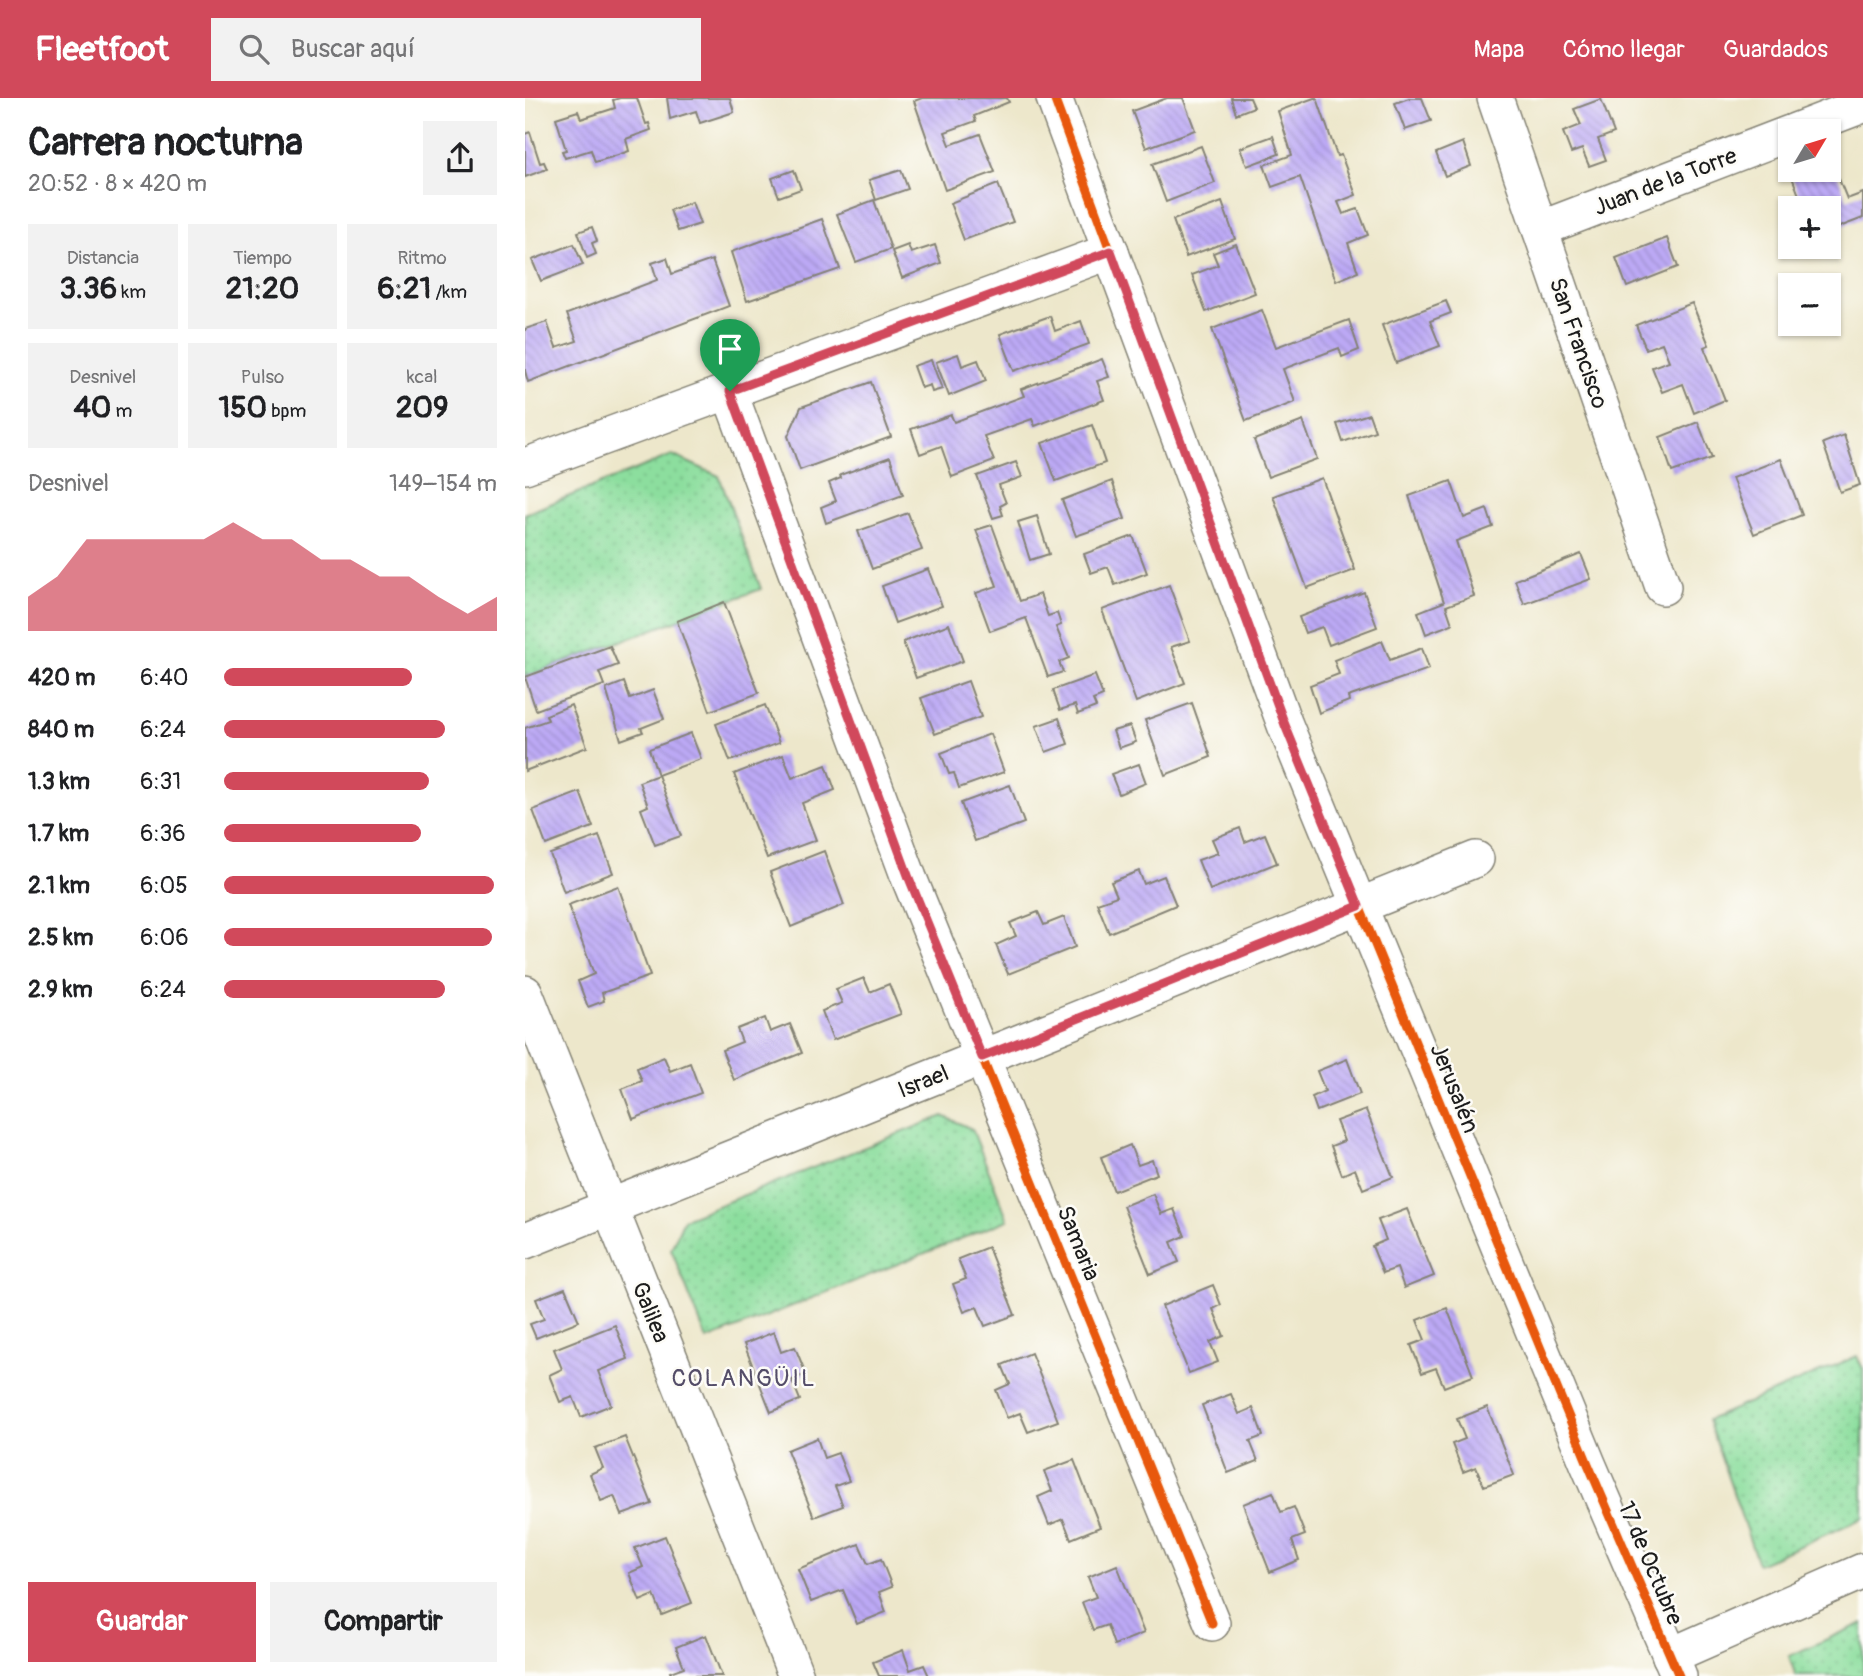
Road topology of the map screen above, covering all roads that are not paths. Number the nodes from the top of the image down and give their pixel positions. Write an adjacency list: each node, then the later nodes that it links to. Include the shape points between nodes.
1 (1054, 98): 7 (street, Jerusalén)
2 (1495, 98): 6 (street, San Francisco)
3 (1863, 105): 4 (street)
4 (1826, 119)
5 (1778, 138): 6 (street, Juan de la Torre)
6 (1540, 229): 10 (street, San Francisco)
7 (1111, 251): 8 (street); 12 (street, Jerusalén, via 1285,725)
8 (730, 391): 9 (street); 14 (street, Samaria, via 909,878)
9 (525, 467)
10 (1663, 587)
11 (1476, 859): 12 (street, Israel)
12 (1359, 906): 14 (street, Israel); 17 (street, Jerusalén)
13 (525, 993): 15 (street, Galilea)
14 (982, 1057): 15 (street, Israel); 19 (street, Samaria)
15 (610, 1207): 16 (street, Israel); 21 (street, Galilea)
16 (525, 1241)
17 (1588, 1464): 20 (street, 17 de Octubre)
18 (1863, 1571): 20 (street)
19 (1212, 1623)
20 (1674, 1666)
21 (796, 1676)

